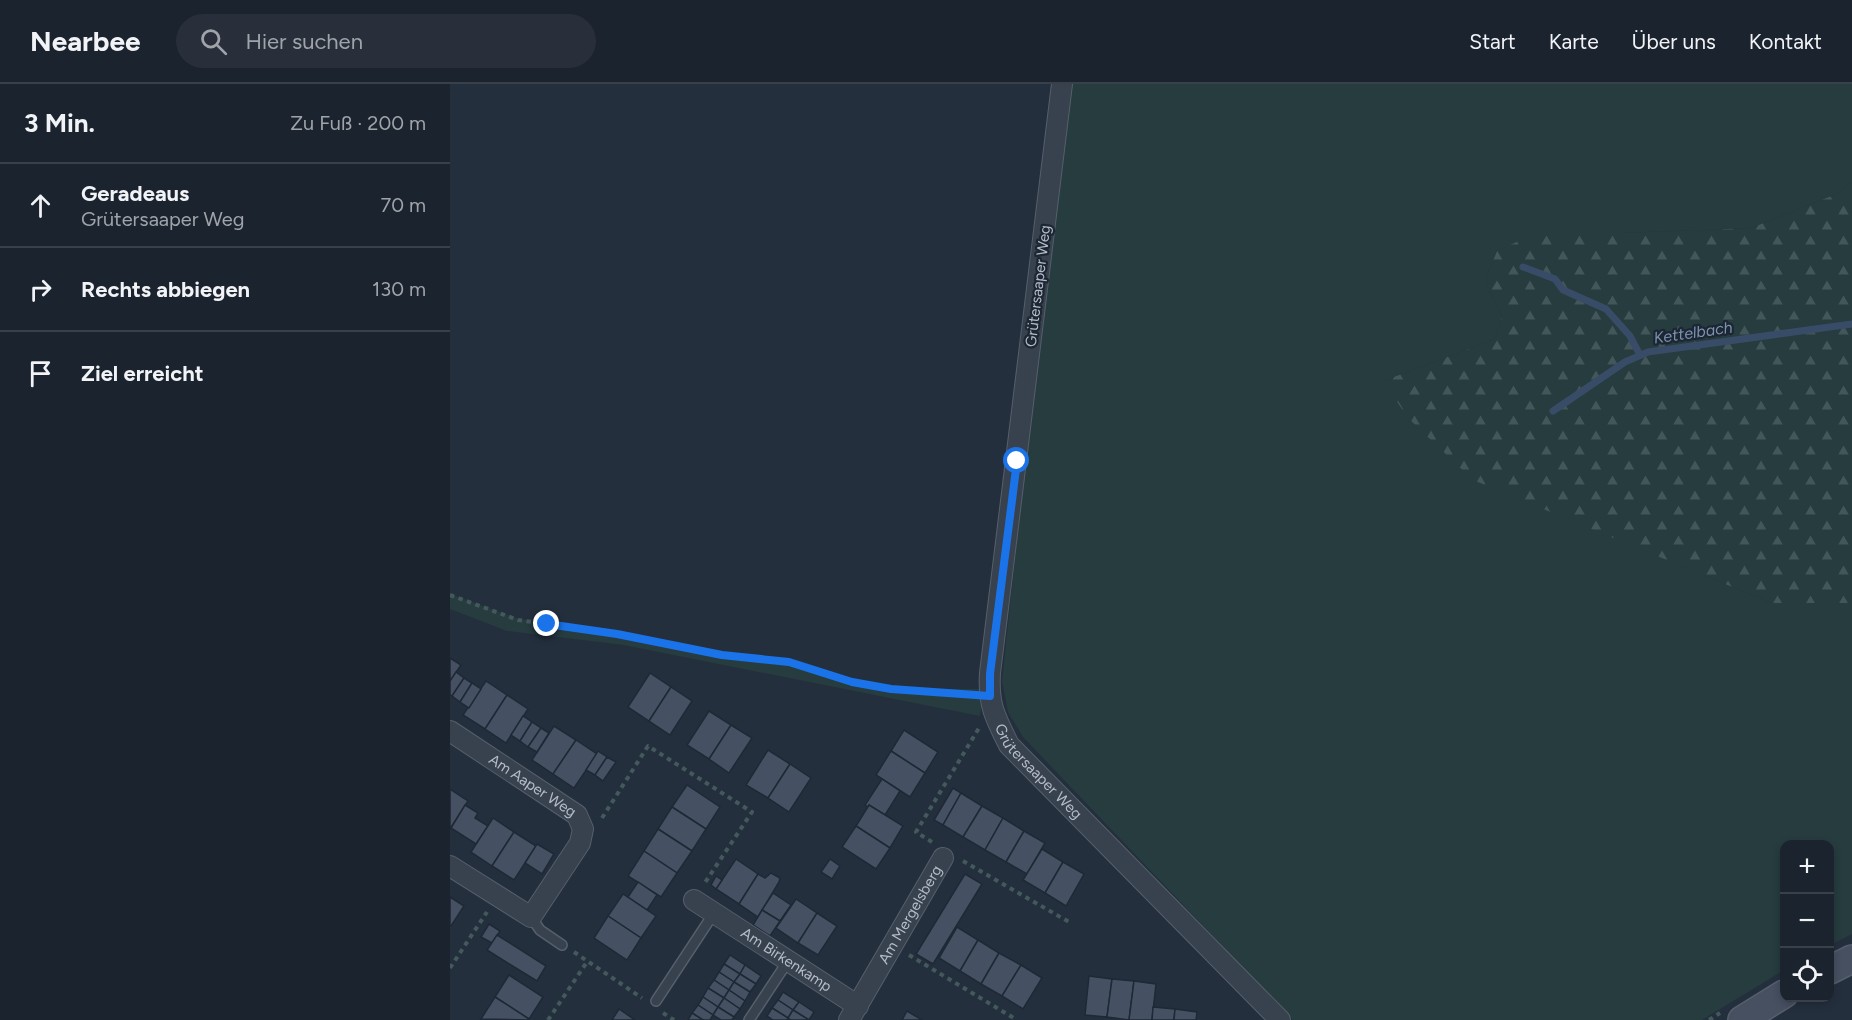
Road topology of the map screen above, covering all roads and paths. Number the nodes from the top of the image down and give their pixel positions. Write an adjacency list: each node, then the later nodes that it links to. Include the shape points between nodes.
1 (1062, 84): 3 (street, Grütersaaper Weg)
2 (450, 595): 3 (path, via 518,620 722,655 789,662 852,682 891,689)
3 (990, 696): 27 (street, Grütersaaper Weg, via 992,711 1009,745)
4 (979, 729): 7 (path, Am Mergelsberg, via 916,832)
5 (450, 732): 6 (street, Am Aaper Weg, via 577,815)
6 (583, 829): 10 (path, via 601,819 648,746 752,812); 12 (street, Am Aaper Weg, via 580,843)
7 (945, 855): 13 (path); 14 (street, Am Mergelsberg)
8 (450, 866): 9 (street)
9 (497, 896): 12 (street); 19 (path)
10 (694, 900): 11 (street, Am Birkenkamp)
11 (714, 913): 17 (street, Am Birkenkamp); 22 (lane)
12 (531, 917): 15 (lane, via 540,930)
13 (1069, 922)
14 (893, 946): 23 (street, Am Mergelsberg); 26 (path)
15 (566, 947): 18 (path)
16 (1852, 959): 20 (street)
17 (788, 961): 23 (street, Am Birkenkamp); 25 (lane)
18 (587, 962): 22 (path, via 653,1006); 24 (path)
19 (450, 968)
20 (1834, 968)
21 (1780, 997): 28 (street)
22 (656, 1001)
23 (853, 1013)
24 (548, 1020)
25 (749, 1020)
26 (1017, 1020)
27 (1280, 1020)
28 (1742, 1020)

